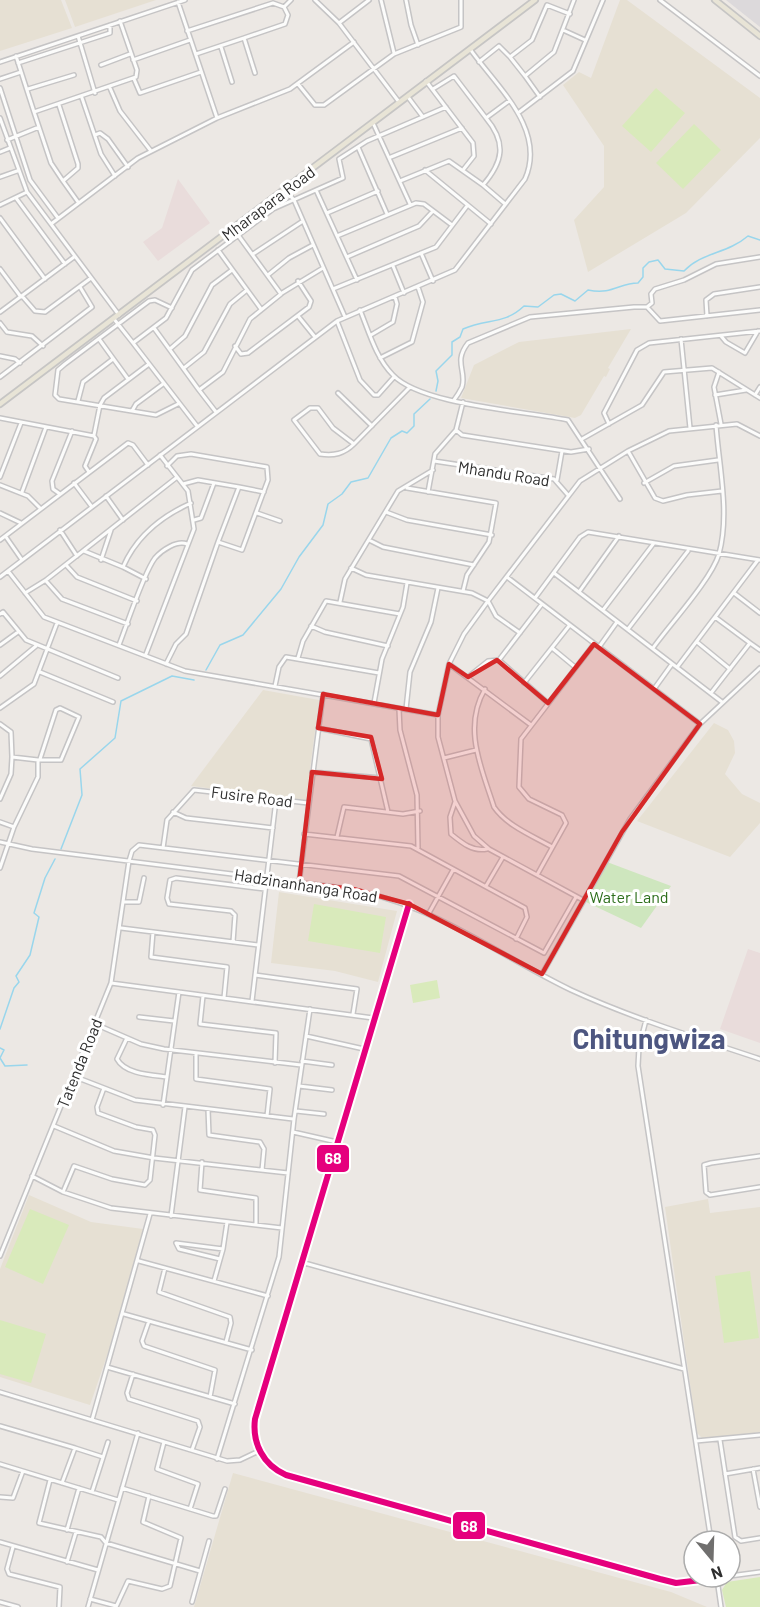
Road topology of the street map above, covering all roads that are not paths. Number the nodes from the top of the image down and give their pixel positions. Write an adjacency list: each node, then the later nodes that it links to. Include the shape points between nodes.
1 (185, 0): 14 (street)
2 (291, 0): 15 (street)
3 (369, 0): 18 (street)
4 (381, 0): 34 (street)
5 (406, 0): 29 (street)
6 (461, 0): 29 (street, via 461,27)
7 (535, 0): 31 (main road, Mharapara Road)
8 (574, 0): 16 (street)
9 (603, 0): 26 (street)
10 (660, 0): 48 (street)
11 (716, 0): 23 (main road)
12 (318, 1): 18 (street)
13 (170, 2): 14 (street); 17 (street)
14 (178, 2): 21 (street)
15 (284, 7): 21 (street, via 273,3); 24 (street, via 288,15 285,24)
16 (570, 14): 20 (street); 36 (street, via 548,5 532,40)
17 (120, 21): 19 (street); 32 (street)
18 (339, 23): 28 (street)
19 (110, 24): 22 (street); 27 (street, via 110,33)
20 (563, 30): 26 (street); 47 (street, via 551,55)
21 (187, 31): 25 (street)
22 (78, 36): 27 (street); 35 (street)
23 (760, 36)
24 (244, 38): 30 (street); 45 (street)
25 (190, 40): 33 (street); 37 (street)
26 (585, 40): 60 (street, via 573,71)
27 (80, 42): 40 (street); 58 (street)
28 (354, 42): 42 (street); 53 (street)
29 (418, 45): 34 (street)
30 (221, 46): 33 (street); 52 (street)
31 (470, 49): 39 (street); 51 (main road, Mharapara Road)
32 (131, 53): 37 (street); 41 (street)
33 (196, 54): 44 (street)
34 (394, 54): 42 (street)
35 (16, 56): 38 (street); 40 (street)
36 (510, 57): 39 (street, via 499,46); 47 (street)
37 (133, 60): 50 (street, via 137,70)
38 (0, 62)
39 (479, 62): 62 (street)
40 (18, 63): 43 (street)
41 (101, 65)
42 (373, 68): 53 (street, via 324,105 315,105); 63 (street)
43 (21, 72): 49 (street); 56 (street)
44 (201, 72): 50 (street, via 140,93); 70 (street)
45 (255, 72)
46 (74, 75): 56 (street)
47 (525, 76): 60 (street)
48 (760, 76)
49 (0, 79)
50 (134, 79): 55 (street)
51 (426, 81): 57 (street); 59 (main road, Mharapara Road)
52 (232, 82)
53 (298, 84): 70 (street)
54 (0, 88): 78 (street)
55 (110, 88): 58 (street); 82 (street, via 120,111)
56 (28, 89): 66 (street)
57 (433, 89): 65 (street); 71 (street, via 456,77)
58 (95, 93): 61 (street)
59 (407, 96): 63 (main road, Mharapara Road); 68 (street)
60 (540, 97): 67 (street)
61 (82, 98): 64 (street); 76 (street)
62 (509, 101): 67 (street); 71 (street)
63 (399, 102): 72 (main road, Mharapara Road)
64 (59, 105): 66 (street); 91 (street, via 78,164)
65 (446, 107): 68 (street); 75 (street)
66 (34, 112): 74 (street)
67 (518, 113): 101 (street, via 528,132 530,165 525,179)
68 (423, 117): 77 (street)
69 (0, 118): 73 (street)
70 (218, 118): 82 (street)
71 (486, 118): 93 (street, via 499,138 499,161)
72 (373, 123): 77 (street); 94 (main road, Mharapara Road)
73 (1, 125): 79 (street)
74 (39, 127): 78 (street); 91 (street, via 51,163)
75 (462, 128): 84 (street); 87 (street, via 475,149 473,159)
76 (95, 135): 85 (street, via 108,139); 89 (street, via 104,160)
77 (381, 135): 80 (street); 84 (street)
78 (16, 136): 79 (street); 109 (street, via 30,180)
79 (7, 140): 81 (street)
80 (358, 147): 95 (street, via 339,159 344,178); 96 (street)
81 (10, 148): 83 (street); 88 (street)
82 (151, 151): 85 (street)
83 (0, 152)
84 (391, 158): 92 (street)
85 (128, 167): 89 (street)
86 (425, 170): 87 (street, via 448,161); 92 (street); 104 (street)
87 (463, 170): 93 (street)
88 (18, 171): 90 (street); 97 (street)
89 (116, 176): 100 (street)
90 (0, 177)
91 (63, 181): 100 (street)
92 (400, 181): 102 (street)
93 (483, 185): 101 (street)
94 (285, 190): 99 (street); 152 (main road, Mharapara Road)
95 (316, 190): 99 (street); 106 (street)
96 (378, 191): 106 (street); 107 (street)
97 (27, 192): 98 (street); 111 (street)
98 (16, 198): 103 (street); 123 (street)
99 (294, 200): 110 (street); 114 (street, via 273,209)
100 (79, 202): 109 (street)
101 (505, 203): 112 (street)
102 (410, 204): 105 (street, via 424,204); 107 (street)
103 (0, 205)
104 (467, 206): 112 (street); 113 (street)
105 (433, 211): 113 (street); 121 (street, via 419,226)
106 (327, 213): 115 (street)
107 (387, 214): 115 (street)
108 (0, 218): 130 (street)
109 (58, 218): 111 (street)
110 (303, 221): 116 (street); 119 (street)
111 (51, 224): 120 (street)
112 (491, 224): 133 (street, via 463,262)
113 (452, 225): 118 (street, via 436,246)
114 (238, 235): 117 (street); 119 (street)
115 (337, 236): 121 (street)
116 (313, 244): 125 (street); 128 (street)
117 (218, 250): 126 (street); 144 (street, via 192,270)
118 (421, 253): 124 (street); 133 (street)
119 (253, 254): 128 (street)
120 (74, 257): 123 (street); 129 (street)
121 (347, 257): 131 (street)
122 (760, 257): 143 (street, via 716,264 655,289)
123 (65, 264): 130 (street)
124 (393, 266): 131 (street); 139 (street)
125 (323, 268): 132 (street); 137 (street)
126 (232, 270): 138 (street); 166 (street, via 212,285 185,336)
127 (1, 272): 141 (street)
128 (268, 275): 140 (street)
129 (91, 278): 134 (street); 152 (street)
130 (45, 279): 141 (street)
131 (357, 280): 137 (street)
132 (298, 281): 140 (street); 149 (street, via 310,301)
133 (433, 281): 135 (street)
134 (80, 287): 141 (street, via 45,312 35,311); 164 (street, via 92,307)
135 (418, 287): 139 (street); 168 (street, via 423,302 412,342)
136 (760, 288): 151 (street, via 714,294 706,300)
137 (333, 289): 150 (street)
138 (247, 290): 145 (street); 172 (street, via 230,304 204,352)
139 (404, 293): 142 (street)
140 (281, 294): 145 (street)
141 (22, 297): 148 (street)
142 (394, 297): 146 (street); 158 (street, via 397,304 393,322)
143 (647, 307): 151 (street, via 660,321); 187 (street, via 530,317 468,344 459,358 463,382)
144 (172, 308): 155 (street, via 152,300); 156 (street)
145 (262, 309): 165 (street, via 250,319)
146 (360, 310): 150 (street); 158 (street)
147 (760, 310): 151 (street)
148 (0, 312)
149 (298, 316): 160 (street); 165 (street, via 248,353 241,354)
150 (345, 316): 153 (street)
151 (707, 316)
152 (116, 317): 155 (street); 190 (main road, Mharapara Road)
153 (337, 321): 160 (street); 176 (street, via 366,387 378,395)
154 (0, 323): 164 (street, via 7,332 32,336)
155 (119, 324): 161 (street); 163 (street)
156 (154, 328): 163 (street); 166 (street)
157 (759, 331): 159 (street); 159 (street, via 745,353)
158 (371, 335): 168 (street)
159 (722, 336): 162 (street)
160 (315, 337): 194 (street)
161 (99, 339): 169 (street); 188 (street, via 58,370 57,398)
162 (681, 339): 173 (street); 197 (street, via 650,343 637,350 604,413)
163 (133, 343): 171 (street)
164 (43, 346): 170 (street)
165 (236, 346): 182 (street, via 223,372)
166 (170, 349): 172 (street)
167 (0, 356): 170 (street)
168 (380, 358): 176 (street)
169 (113, 359): 177 (street); 188 (street, via 83,382)
170 (20, 363): 175 (street)
171 (148, 364): 177 (street); 178 (street)
172 (184, 368): 182 (street)
173 (684, 370): 174 (street, via 707,367); 197 (street, via 661,374 642,405); 203 (street)
174 (719, 372): 181 (street); 184 (street)
175 (0, 377)
176 (394, 377): 180 (street)
177 (128, 379): 192 (street)
178 (163, 384): 191 (street); 193 (street)
179 (760, 387): 185 (street)
180 (409, 388): 187 (street); 201 (street)
181 (746, 389): 184 (street); 185 (street)
182 (200, 390): 194 (street)
183 (338, 393): 201 (street)
184 (715, 395): 198 (street)
185 (755, 395): 186 (street)
186 (760, 398)
187 (454, 400): 189 (street)
188 (78, 401): 192 (street)
189 (464, 402): 204 (street); 208 (street, via 568,420)
190 (0, 404)
191 (178, 404): 193 (street, via 160,415); 200 (street)
192 (100, 405): 193 (street); 206 (street)
193 (132, 411)
194 (216, 412): 200 (street)
195 (0, 418): 196 (street)
196 (21, 422): 202 (street); 221 (street)
197 (609, 424): 208 (street)
198 (721, 424): 199 (street); 207 (street, via 737,424)
199 (716, 425): 203 (street); 214 (street)
200 (197, 426): 213 (street)
201 (372, 426): 209 (street)
202 (46, 427): 205 (street); 232 (street)
203 (690, 428): 212 (street, via 662,433)
204 (456, 430): 211 (street, via 462,435); 215 (street, via 439,447)
205 (72, 431): 206 (street); 235 (street, via 52,482 53,489)
206 (94, 436): 220 (street, via 85,466)
207 (760, 436)
208 (582, 439): 210 (street)
209 (354, 444): 209 (street, via 338,455 320,454 294,420 313,406)
210 (589, 449): 211 (street); 218 (street)
211 (562, 451): 223 (street)
212 (628, 451): 218 (street); 226 (street)
213 (160, 455): 216 (street); 217 (street)
214 (718, 460): 226 (street, via 674,466); 231 (street)
215 (434, 461): 219 (street); 223 (street, Mhandu Road)
216 (148, 465): 220 (street, via 128,443); 237 (street)
217 (167, 466): 222 (street); 233 (street, via 177,456 191,454 261,464 269,472)
218 (601, 467): 236 (street); 238 (street)
219 (432, 470): 230 (street); 234 (street)
220 (89, 473): 224 (street)
221 (0, 477)
222 (176, 478): 227 (street); 245 (street)
223 (557, 480): 236 (street, Mhandu Road)
224 (74, 483): 235 (street); 240 (street)
225 (214, 483): 227 (street, via 193,479); 229 (street); 246 (street, via 201,518)
226 (644, 483): 231 (street, via 655,498 663,501)
227 (183, 484): 239 (street)
228 (0, 485): 232 (street)
229 (239, 487): 233 (street); 256 (street)
230 (407, 488): 234 (street); 242 (street, via 400,489)
231 (722, 491): 261 (street)
232 (22, 492): 241 (street)
233 (264, 492): 244 (street)
234 (428, 492): 251 (street, via 496,503)
235 (60, 494): 241 (street)
236 (568, 495): 273 (street)
237 (106, 496): 240 (street); 245 (street)
238 (620, 499)
239 (191, 503): 246 (street); 268 (street, via 159,522 136,542)
240 (92, 507): 250 (street)
241 (40, 508): 248 (street)
242 (386, 512): 251 (street, via 407,520); 255 (street)
243 (0, 513): 248 (street)
244 (257, 513): 247 (street); 256 (street, via 242,550)
245 (123, 520): 249 (street)
246 (193, 520): 258 (street, via 194,529)
247 (280, 521)
248 (21, 523): 252 (street)
249 (111, 528): 260 (street); 264 (street)
250 (60, 530): 262 (street); 263 (street)
251 (492, 535): 267 (street)
252 (5, 536): 254 (street); 263 (street)
253 (619, 536): 257 (street); 271 (street, via 585,533); 279 (street)
254 (0, 540)
255 (369, 540): 267 (street, via 383,547); 269 (street)
256 (218, 542): 316 (street, via 186,634)
257 (654, 542): 259 (street); 287 (street)
258 (187, 544): 274 (street, via 173,545 155,558); 312 (street)
259 (688, 550): 261 (street); 297 (street)
260 (84, 552): 262 (street); 264 (street)
261 (719, 554): 265 (street); 309 (street, via 711,571)
262 (77, 556): 266 (street)
263 (22, 560): 270 (street)
264 (101, 560): 268 (street)
265 (759, 560): 281 (street)
266 (66, 565): 275 (street); 284 (street, via 77,577)
267 (474, 565): 278 (street)
268 (123, 567): 274 (street)
269 (351, 567): 276 (street, via 366,575); 285 (street)
270 (8, 571): 272 (street); 280 (street)
271 (554, 573): 279 (street); 282 (street)
272 (0, 577)
273 (507, 577): 282 (street); 283 (street)
274 (146, 579): 284 (street)
275 (46, 580): 280 (street); 294 (street, via 62,599)
276 (407, 583): 277 (street); 290 (street)
277 (438, 588): 278 (street); 339 (street, via 431,622 410,672)
278 (463, 591): 283 (street)
279 (579, 592): 287 (street)
280 (24, 593): 293 (street, via 44,617)
281 (734, 593): 288 (street); 291 (street)
282 (535, 598): 286 (street)
283 (488, 601): 299 (street, via 496,616); 317 (street, via 464,634)
284 (136, 602): 294 (street)
285 (340, 602): 290 (street); 296 (street, via 324,602)
286 (542, 604): 295 (street); 299 (street)
287 (603, 610): 292 (street)
288 (760, 611)
289 (0, 614): 298 (street, via 3,612)
290 (400, 614): 306 (street)
291 (715, 617): 300 (street); 301 (street)
292 (618, 622): 297 (street); 307 (street)
293 (57, 623): 304 (street); 310 (street)
294 (128, 624): 304 (street)
295 (569, 625): 302 (street); 308 (street)
296 (312, 626): 306 (street); 313 (street)
297 (628, 629): 309 (street)
298 (18, 632): 303 (street); 305 (street)
299 (520, 633): 314 (street)
300 (697, 642): 318 (street); 321 (street)
301 (750, 642): 311 (street); 321 (street)
302 (594, 644): 307 (street); 319 (street)
303 (0, 645)
304 (119, 645): 312 (street)
305 (36, 646): 310 (street); 324 (street)
306 (387, 646): 323 (street)
307 (599, 647): 329 (street)
308 (552, 648): 319 (street); 327 (street)
309 (652, 648): 315 (street)
310 (47, 650): 322 (street); 326 (street)
311 (760, 650)
312 (146, 654): 316 (street)
313 (298, 658): 323 (street); 328 (street, via 283,659)
314 (499, 660): 325 (street, via 488,662); 327 (street)
315 (673, 663): 318 (street); 329 (street)
316 (166, 664): 328 (street, via 185,671)
317 (449, 664): 325 (street); 340 (street)
318 (678, 666): 331 (street)
319 (575, 667): 336 (street)
320 (760, 668): 334 (street)
321 (730, 669): 331 (street)
322 (40, 672): 333 (street); 337 (street, via 34,684)
323 (379, 673): 335 (street)
324 (0, 676)
325 (468, 677): 330 (street)
326 (118, 678)
327 (524, 683): 336 (street)
328 (275, 686): 332 (street)
329 (654, 689): 342 (street)
330 (485, 690): 343 (street); 345 (street, via 473,725)
331 (711, 693): 334 (street)
332 (323, 694): 335 (street); 344 (street)
333 (113, 702)
334 (722, 702): 342 (street)
335 (374, 703): 338 (street)
336 (548, 703): 343 (street)
337 (0, 708)
338 (399, 708): 339 (street); 357 (street, via 400,730)
339 (406, 709): 340 (street)
340 (438, 715): 347 (street, via 438,737)
341 (0, 724): 346 (street, via 11,732)
342 (700, 724): 383 (street, via 630,819)
343 (531, 725): 365 (street, via 521,739 519,787 529,798 565,819)
344 (318, 728): 349 (street); 350 (street, via 369,738)
345 (476, 750): 347 (street); 365 (street, via 499,815)
346 (12, 757): 348 (street); 351 (street, via 11,774)
347 (444, 758): 353 (street)
348 (39, 759): 348 (street, via 56,710 60,708 79,717 61,760); 359 (street, via 38,777)
349 (312, 772): 350 (street); 354 (street)
350 (381, 777): 356 (street)
351 (0, 800)
352 (276, 800): 354 (street, Fusire Road); 355 (street, Fusire Road, via 194,790); 360 (street)
353 (455, 801): 368 (street, via 474,836); 368 (street, via 450,817 451,834 479,851)
354 (308, 803): 361 (street)
355 (173, 812): 360 (street, via 186,818); 366 (street, Fusire Road, via 166,825)
356 (388, 812): 357 (street); 362 (street, via 344,807)
357 (420, 812): 367 (street)
358 (0, 822): 359 (street)
359 (14, 827): 364 (street)
360 (273, 828): 370 (street)
361 (304, 834): 362 (street); 372 (street)
362 (337, 837): 367 (street)
363 (0, 842): 364 (street, Hadzinanhanga Road)
364 (8, 846): 371 (street, Hadzinanhanga Road); 373 (street)
365 (552, 847): 375 (street)
366 (163, 848): 370 (street); 371 (street, via 140,845 132,851)
367 (418, 848): 374 (street)
368 (489, 849): 369 (street)
369 (503, 857): 375 (street); 379 (street)
370 (269, 860): 372 (street); 377 (street)
371 (129, 861): 377 (street, Hadzinanhanga Road); 384 (street, Tatenda Road)
372 (301, 864): 378 (street); 381 (street, via 399,876)
373 (0, 866)
374 (453, 870): 379 (street); 381 (street)
375 (537, 875): 382 (street)
376 (144, 878): 384 (street, via 140,902)
377 (266, 878): 378 (street, Hadzinanhanga Road); 380 (street)
378 (299, 882): 385 (street, Hadzinanhanga Road, via 353,889)
379 (486, 886): 389 (street, via 528,912)
380 (265, 889): 390 (street, via 170,880 169,904 235,915); 391 (street)
381 (438, 896): 386 (street); 389 (street)
382 (576, 897): 383 (street); 389 (street, via 544,953)
383 (583, 900): 392 (street)
384 (123, 902): 387 (street, Tatenda Road)
385 (409, 904): 386 (street, Hadzinanhanga Road); 402 (street)
386 (429, 912): 392 (street, Hadzinanhanga Road)
387 (120, 928): 388 (street); 394 (street, Tatenda Road)
388 (153, 932): 390 (street); 397 (street, via 151,957 227,967)
389 (516, 939)
390 (233, 942): 391 (street)
391 (258, 945): 393 (street)
392 (542, 974): 403 (street, Hadzinanhanga Road)
393 (255, 975): 398 (street); 400 (street, via 357,988)
394 (111, 983): 395 (street); 405 (street, Tatenda Road)
395 (179, 992): 396 (street); 404 (street)
396 (203, 996): 397 (street); 412 (street, via 200,1024 276,1033)
397 (224, 998): 398 (street)
398 (252, 1001): 399 (street)
399 (310, 1009): 400 (street); 406 (street)
400 (353, 1014): 402 (street)
401 (139, 1017): 404 (street)
402 (373, 1018): 409 (street)
403 (646, 1020): 411 (street, Hadzinanhanga Road); 457 (street, via 638,1066)
404 (174, 1021): 408 (street)
405 (95, 1024): 407 (street); 415 (street, Tatenda Road)
406 (306, 1036): 409 (street); 413 (street)
407 (127, 1038): 408 (street); 416 (street, via 117,1059 119,1064 143,1074)
408 (171, 1049): 410 (street); 416 (street)
409 (364, 1049): 429 (street)
410 (196, 1053): 412 (street); 425 (street, via 196,1079 270,1089)
411 (760, 1059)
412 (275, 1063): 413 (street)
413 (301, 1063): 414 (street); 417 (street)
414 (332, 1065)
415 (73, 1076): 418 (street); 427 (street, Tatenda Road)
416 (167, 1077): 420 (street)
417 (299, 1086): 419 (street); 423 (street)
418 (104, 1088): 420 (street); 431 (street, via 99,1113 153,1130)
419 (332, 1090)
420 (163, 1105): 421 (street)
421 (185, 1107): 422 (street); 432 (street)
422 (208, 1109): 425 (street); 434 (street, via 208,1135 260,1142 264,1149)
423 (296, 1111): 424 (street); 426 (street)
424 (324, 1114)
425 (267, 1116): 426 (street)
426 (294, 1119): 428 (street)
427 (54, 1126): 431 (street, via 114,1151); 436 (street, Tatenda Road)
428 (293, 1132): 429 (street); 435 (street)
429 (337, 1142): 448 (street)
430 (760, 1156): 437 (street, via 711,1163 704,1165 703,1171 710,1195)
431 (154, 1158): 432 (street); 438 (street, via 150,1180 145,1185 74,1166)
432 (177, 1160): 433 (street); 440 (street)
433 (202, 1162): 434 (street); 442 (street, via 200,1190 256,1198)
434 (262, 1170): 435 (street)
435 (288, 1173): 443 (street)
436 (32, 1176): 438 (street); 445 (street, Tatenda Road)
437 (760, 1187)
438 (63, 1192): 439 (street, via 111,1208)
439 (150, 1214): 440 (street); 447 (street)
440 (171, 1216): 441 (street)
441 (227, 1222): 442 (street); 444 (street)
442 (256, 1225): 443 (street)
443 (282, 1228): 451 (street)
444 (223, 1249): 446 (street); 446 (street, via 176,1243 179,1249)
445 (0, 1256)
446 (220, 1259): 450 (street)
447 (139, 1260): 449 (street); 452 (street)
448 (301, 1262): 457 (street); 472 (street, via 255,1419)
449 (165, 1268): 450 (street); 454 (street, via 159,1292 230,1317)
450 (214, 1281): 451 (street)
451 (268, 1296): 455 (street)
452 (123, 1314): 453 (street); 456 (street)
453 (149, 1321): 454 (street); 460 (street, via 144,1346 214,1370)
454 (226, 1342): 455 (street)
455 (252, 1350): 461 (street)
456 (107, 1366): 458 (street); 462 (street)
457 (684, 1369): 467 (street)
458 (133, 1374): 460 (street); 471 (street, via 129,1399 198,1421 200,1427)
459 (0, 1392): 462 (street)
460 (210, 1396): 461 (street)
461 (235, 1404): 474 (street)
462 (92, 1420): 464 (street)
463 (0, 1426): 470 (street)
464 (138, 1433): 469 (street); 483 (street)
465 (760, 1435): 466 (street)
466 (720, 1440): 467 (street); 479 (street)
467 (696, 1441): 491 (street)
468 (108, 1442): 473 (street)
469 (164, 1442): 471 (street); 490 (street, via 157,1469 198,1484)
470 (75, 1448): 473 (street); 481 (street)
471 (192, 1450): 474 (street)
472 (259, 1451): 474 (street, via 240,1460); 505 (street, via 272,1468 286,1475 625,1570)
473 (103, 1457): 485 (street)
474 (217, 1459)
475 (0, 1464): 478 (street)
476 (760, 1468): 477 (street)
477 (753, 1469): 479 (street); 489 (street)
478 (23, 1471): 480 (street); 487 (street, via 13,1498)
479 (725, 1474): 494 (street, via 735,1537 741,1541)
480 (50, 1480): 481 (street); 492 (street, via 39,1523)
481 (62, 1483): 482 (street)
482 (79, 1488): 485 (street); 492 (street)
483 (122, 1488): 486 (street); 488 (street)
484 (225, 1489): 490 (street, via 216,1516)
485 (92, 1492): 488 (street)
486 (148, 1497): 490 (street); 500 (street, via 143,1522 182,1538)
487 (0, 1498)
488 (118, 1500): 497 (street)
489 (760, 1507)
490 (190, 1509)
491 (709, 1529)
492 (67, 1530): 493 (street)
493 (76, 1532): 497 (street); 499 (street)
494 (760, 1538)
495 (208, 1541): 502 (street)
496 (0, 1542): 498 (street)
497 (106, 1543): 500 (street); 501 (street)
498 (13, 1546): 499 (street); 512 (street, via 9,1574 60,1587)
499 (67, 1562): 501 (street)
500 (175, 1563): 502 (street); 514 (street, via 170,1586 166,1589 128,1581)
501 (98, 1570): 507 (street)
502 (200, 1571): 509 (street)
503 (760, 1572): 504 (street)
504 (742, 1575)
505 (682, 1582)
506 (718, 1589): 515 (street)
507 (90, 1599): 513 (street); 514 (street)
508 (0, 1602): 510 (street)
509 (192, 1602)
510 (12, 1606): 511 (street)
511 (18, 1607)
512 (58, 1607)
513 (88, 1607)
514 (117, 1607)
515 (721, 1607)

